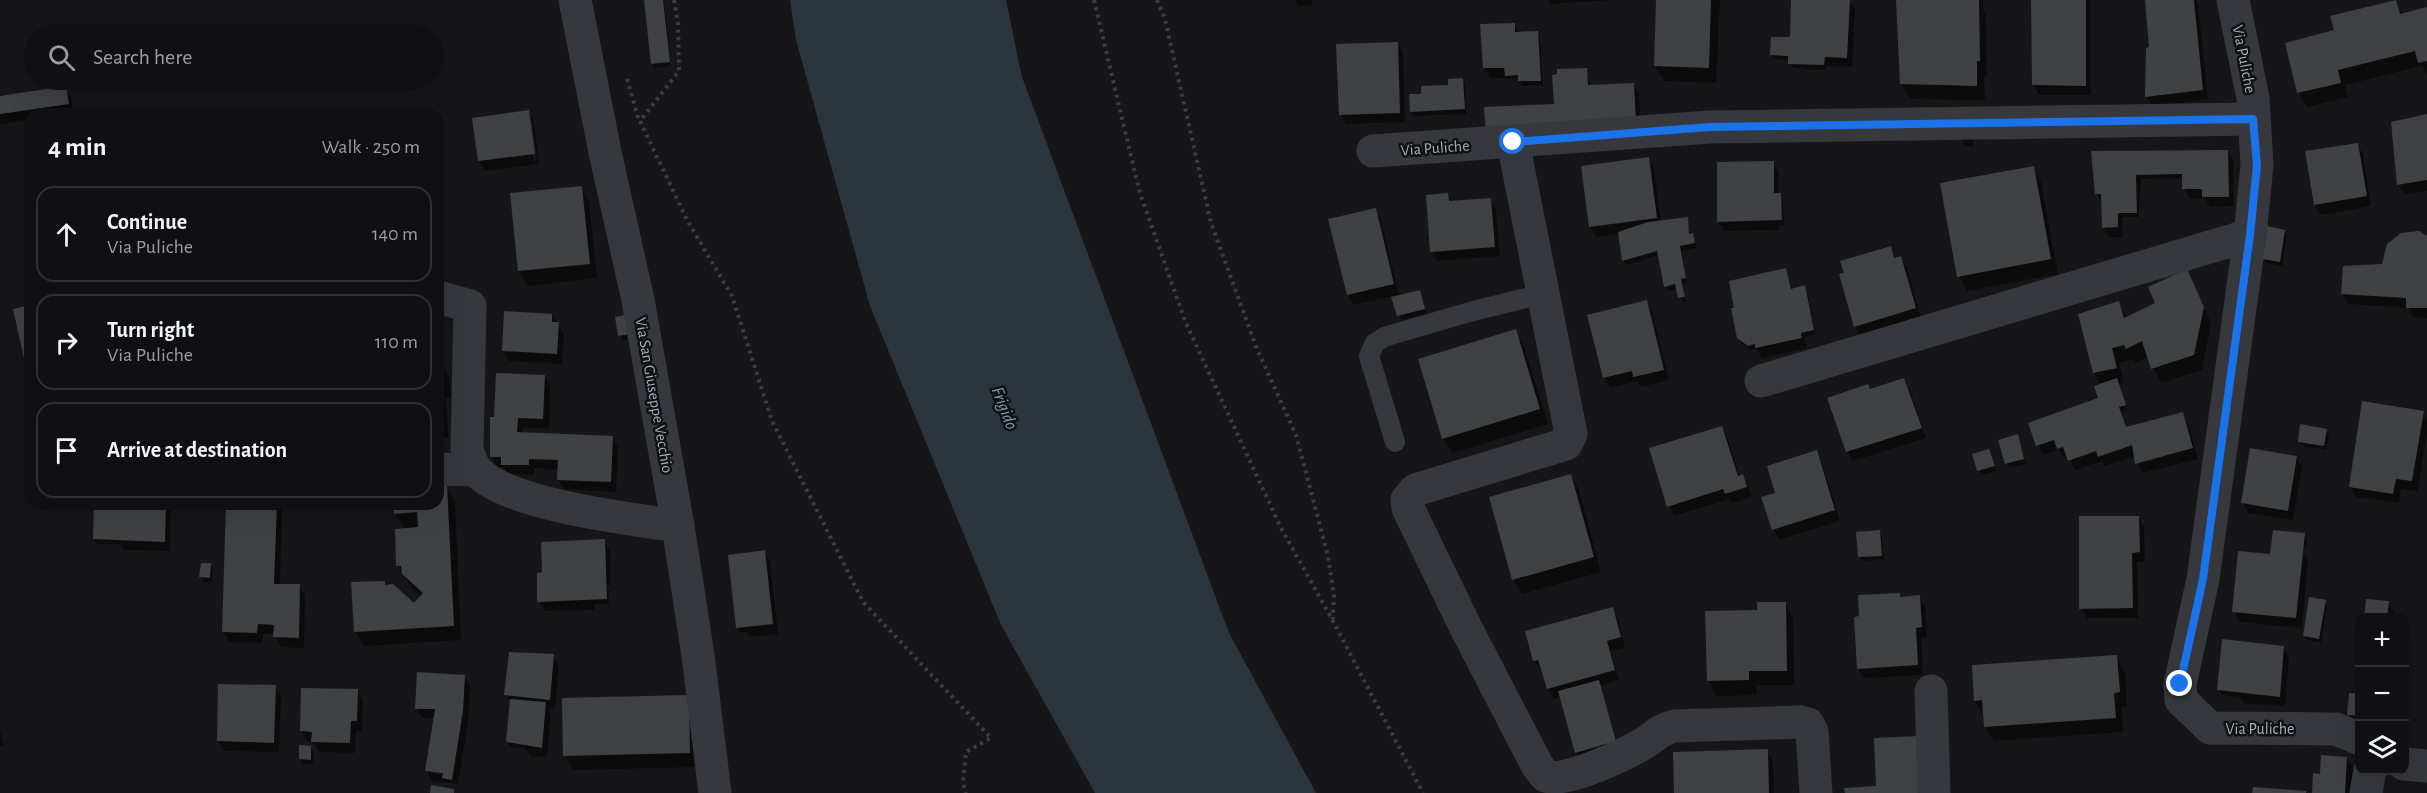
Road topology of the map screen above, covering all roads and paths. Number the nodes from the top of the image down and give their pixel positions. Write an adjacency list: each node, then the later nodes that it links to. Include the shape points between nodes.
1 (575, 0): 16 (street, Via San Giuseppe Vecchio, via 638,300)
2 (674, 0): 24 (path, via 679,71 640,122 687,220 732,296 772,421 863,602 991,738 966,752)
3 (1094, 0): 17 (path, via 1139,190 1185,321 1281,528)
4 (1156, 0): 17 (path, via 1165,19 1211,223 1257,349 1299,444 1328,556)
5 (2233, 0): 6 (street, Via Puliche, via 2253,98)
6 (2253, 119): 7 (street, Via Puliche, via 1710,127); 9 (street, Via Puliche, via 2257,165)
7 (1513, 142): 8 (street, Via Puliche); 10 (street)
8 (1373, 151)
9 (2250, 235): 12 (street); 19 (street, Via Puliche, via 2203,579 2180,684 2181,700 2210,728 2336,729)
10 (1542, 294): 13 (lane, via 1418,327 1375,343 1369,356); 26 (street, via 1570,427 1566,444 1415,490 1407,500 1465,626 1537,765 1546,776 1558,778 1604,764 1648,741 1658,730 1674,726 1801,722 1808,724 1812,732)
11 (444, 299): 15 (street, via 470,306 467,450)
12 (1761, 381)
13 (1395, 442)
14 (444, 469): 15 (street)
15 (476, 470): 16 (street, via 500,489 596,514)
16 (678, 526): 23 (street, Via San Giuseppe Vecchio)
17 (1333, 621): 25 (path)
18 (1931, 691): 27 (street)
19 (2355, 737)
20 (2409, 764): 21 (street)
21 (2427, 766)
22 (2369, 775): 28 (street)
23 (716, 793)
24 (966, 793)
25 (1423, 793)
26 (1816, 793)
27 (1934, 793)
28 (2366, 793)

